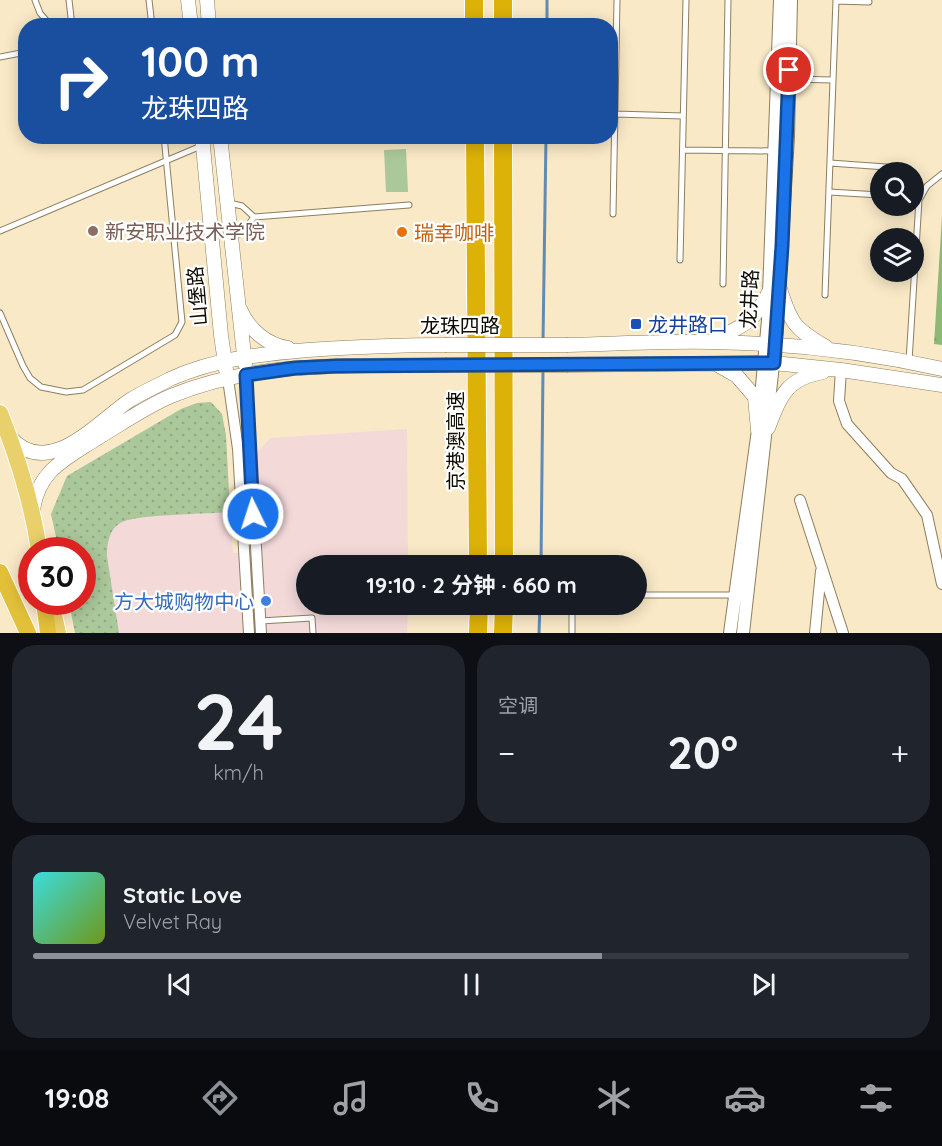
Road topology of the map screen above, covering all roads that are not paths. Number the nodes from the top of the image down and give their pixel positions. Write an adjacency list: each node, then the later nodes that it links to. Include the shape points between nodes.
1 (35, 0): 15 (lane)
2 (69, 0): 16 (lane)
3 (149, 0): 17 (lane)
4 (188, 0): 18 (main road)
5 (207, 0): 19 (main road)
6 (474, 0): 20 (highway)
7 (503, 0): 21 (highway)
8 (617, 0): 22 (lane)
9 (686, 0): 28 (lane)
10 (728, 0): 37 (lane)
11 (780, 0): 38 (street, 龙井路)
12 (791, 0): 25 (street, 龙井路)
13 (836, 0): 14 (lane); 26 (lane)
14 (869, 2)
15 (44, 18)
16 (71, 18)
17 (151, 18)
18 (190, 18)
19 (208, 18)
20 (474, 18)
21 (503, 18)
22 (617, 18)
23 (18, 54): 24 (lane)
24 (0, 57)
25 (789, 79): 26 (lane); 55 (street, 龙井路)
26 (833, 80): 40 (lane)
27 (618, 114): 28 (lane)
28 (683, 116): 36 (lane)
29 (165, 144): 39 (lane)
30 (196, 144): 39 (lane)
31 (202, 144): 64 (main road, 山堡路)
32 (221, 144): 46 (main road, 山堡路)
33 (475, 144): 79 (highway, 京港澳高速)
34 (504, 144): 80 (highway)
35 (614, 144): 48 (lane)
36 (683, 150): 37 (lane); 53 (lane)
37 (725, 151): 38 (lane); 54 (lane)
38 (774, 152): 55 (street, 龙井路)
39 (166, 160): 51 (lane); 58 (lane, via 182,322 175,335 83,390 66,392 41,387 30,378)
40 (830, 163): 41 (lane); 44 (lane)
41 (870, 166)
42 (942, 174): 43 (lane)
43 (924, 190)
44 (829, 192): 45 (lane); 56 (lane)
45 (870, 194)
46 (227, 202): 50 (lane, via 242,206); 52 (main road, 山堡路)
47 (409, 205): 50 (lane)
48 (613, 214)
49 (917, 216): 65 (lane)
50 (254, 217): 52 (lane, via 242,233)
51 (0, 231)
52 (231, 237): 57 (main road, 山堡路)
53 (681, 260)
54 (723, 284)
55 (775, 290): 59 (main road, via 742,327); 60 (street, 龙井路); 62 (main road, via 796,326)
56 (825, 295)
57 (237, 301): 61 (main road, via 260,336 283,347); 63 (main road, 山堡路)
58 (0, 313)
59 (710, 342): 60 (main road, 龙珠四路); 61 (main road, 龙珠四路, bridge, via 364,346)
60 (771, 345): 62 (main road, 龙珠四路); 67 (street, 龙井路)
61 (305, 351): 63 (main road, 龙珠四路)
62 (833, 351): 65 (main road, 龙珠四路)
63 (244, 357): 64 (main road, 龙珠四路); 70 (main road, 山堡路)
64 (225, 361): 71 (main road, 山堡路); 75 (main road, 龙珠四路, via 147,390 84,435 52,452 25,450)
65 (909, 362): 68 (main road, 龙珠四路)
66 (705, 363): 67 (main road, 龙珠四路); 70 (main road, 龙珠四路, bridge, via 336,366); 74 (main road, via 726,369 746,384 755,397)
67 (770, 363): 69 (main road, 龙珠四路); 74 (street, 龙井路)
68 (941, 368)
69 (842, 370): 72 (main road, 龙珠四路); 74 (main road, via 815,373 792,383); 83 (street, via 838,401 847,424 891,473 902,479 927,515)
70 (246, 375): 71 (main road, 龙珠四路); 91 (street)
71 (228, 379): 77 (main road, 龙珠四路, via 159,402 63,460 40,484); 91 (street)
72 (942, 385)
73 (0, 413): 75 (main road)
74 (763, 429): 85 (street, 龙井路); 101 (street, 龙井路)
75 (9, 436): 77 (main road)
76 (800, 500): 81 (street)
77 (33, 510): 78 (main road)
78 (37, 537)
79 (478, 555)
80 (504, 555)
81 (822, 566): 102 (street); 103 (street)
82 (0, 572): 92 (highway)
83 (942, 584)
84 (647, 595): 85 (lane)
85 (736, 595): 100 (street, 龙井路)
86 (46, 615): 93 (highway)
87 (54, 615): 94 (main road)
88 (478, 615): 97 (highway)
89 (503, 615): 98 (highway)
90 (572, 615): 99 (lane)
91 (253, 625): 95 (street); 96 (lane, via 312,618)
92 (28, 633)
93 (48, 633)
94 (58, 633)
95 (261, 633)
96 (313, 633)
97 (478, 633)
98 (502, 633)
99 (572, 633)
100 (730, 633)
101 (743, 633)
102 (814, 633)
103 (843, 633)

